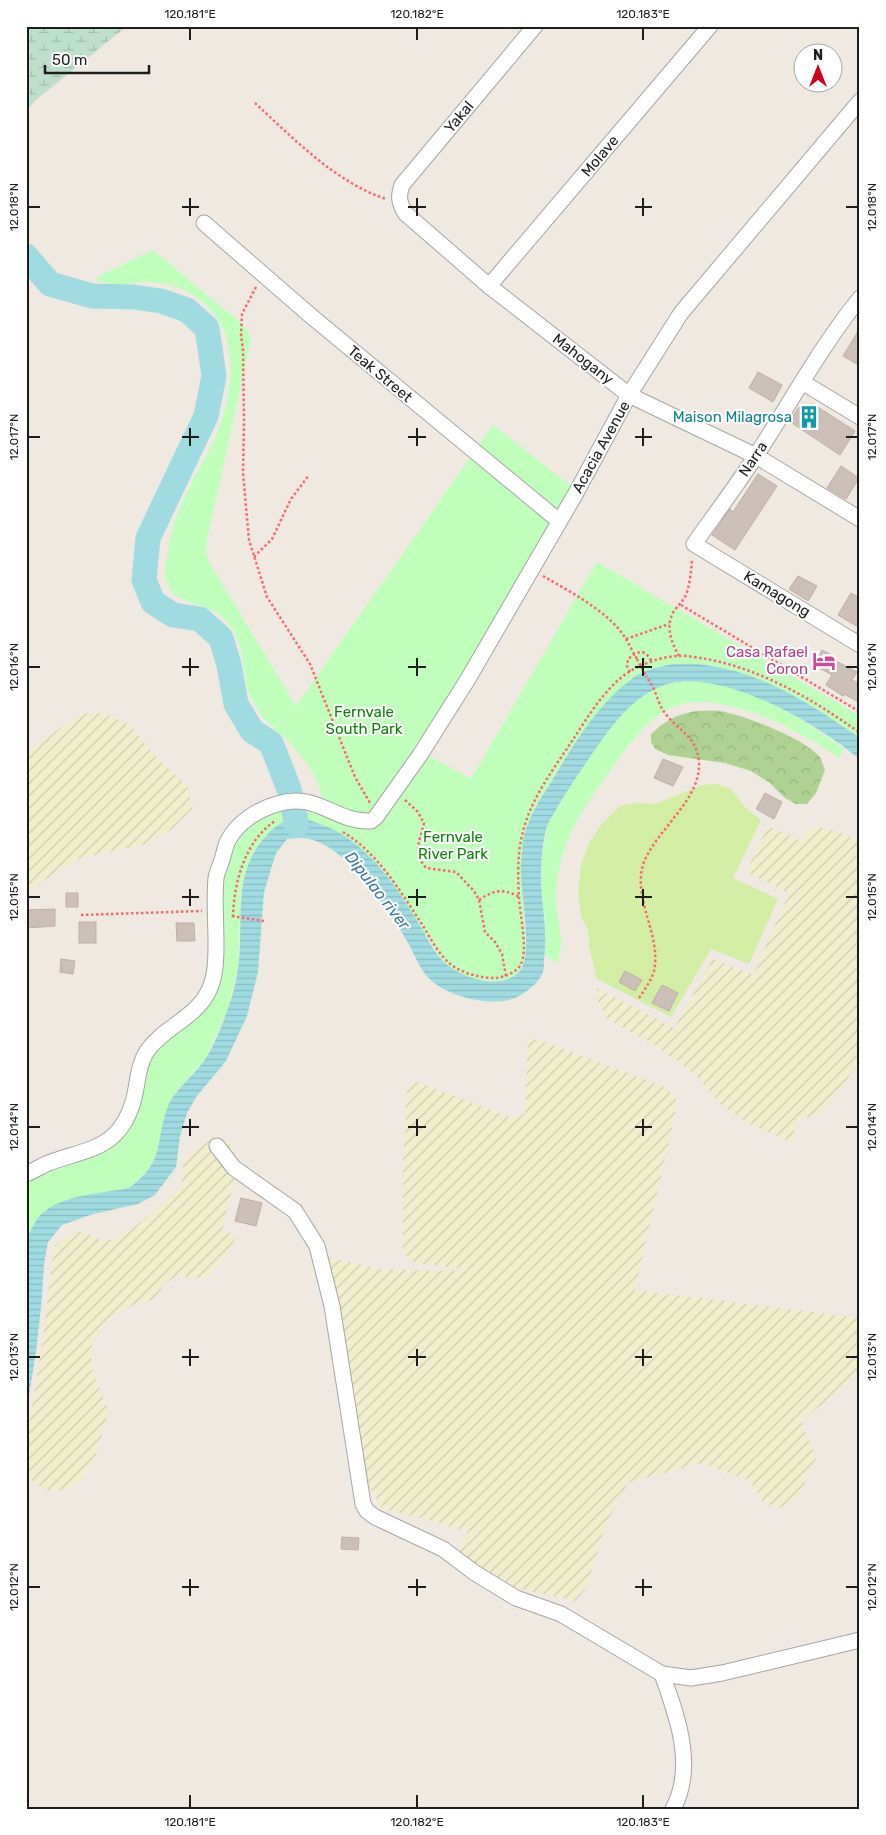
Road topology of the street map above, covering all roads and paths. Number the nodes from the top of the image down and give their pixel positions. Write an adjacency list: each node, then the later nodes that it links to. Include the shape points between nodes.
1 (535, 26): 5 (street, Yakal, via 402,185 399,194)
2 (710, 26): 8 (street, Molave)
3 (860, 101): 12 (street, Acacia Avenue, via 681,313)
4 (255, 103): 5 (path, via 320,161 372,194)
5 (402, 207): 8 (street, Mahogany)
6 (204, 223): 7 (street, Teak Street)
7 (263, 273): 17 (street, Teak Street); 19 (path, via 242,314 241,335 243,473 249,540)
8 (489, 286): 12 (street, Mahogany)
9 (860, 298): 10 (street, Narra)
10 (855, 314): 11 (street, Narra)
11 (802, 382): 13 (street); 14 (street, Narra)
12 (629, 395): 14 (street, Mahogany); 17 (street, Acacia Avenue)
13 (860, 417)
14 (756, 456): 16 (street, Mahogany); 18 (street, Narra)
15 (309, 475): 19 (path, via 291,499 272,539)
16 (860, 519)
17 (559, 521): 20 (street, Acacia Avenue)
18 (694, 544): 21 (path, via 689,585); 24 (street, Kamagong)
19 (254, 557): 32 (path, via 267,597 310,664 355,777)
20 (531, 568): 23 (path, via 597,610 615,624); 31 (street, Acacia Avenue, via 468,679)
21 (681, 605): 22 (path, via 674,611); 29 (path)
22 (669, 624): 23 (path); 26 (path, via 672,643)
23 (626, 639): 25 (path)
24 (860, 645)
25 (634, 654): 27 (path, via 648,654); 28 (path, via 628,659); 41 (path, bridge, via 664,712 691,738 699,769 690,796 644,862 641,884 655,962 652,976)
26 (679, 656): 27 (path); 30 (path, via 724,663 751,672 821,707)
27 (652, 662): 28 (path)
28 (630, 672): 35 (path, via 608,690 591,711 529,810 521,837)
29 (860, 712)
30 (860, 733)
31 (395, 790): 32 (street, Acacia Avenue); 36 (path, via 417,810 424,823 417,847 426,868 456,872)
32 (379, 814): 37 (street, via 371,821 353,820 309,802 278,803 260,811 228,839 216,878)
33 (281, 816): 39 (path, via 255,839 236,886 233,917)
34 (337, 828): 40 (path, via 354,839 396,885 441,954 455,967 472,976)
35 (519, 897): 36 (path, via 509,891 499,891); 40 (path, via 524,948 521,964)
36 (479, 900): 40 (path, via 485,932 502,954)
37 (216, 911): 38 (path); 43 (street, via 216,966 208,994 188,1017 165,1033 148,1051 138,1073 133,1102 123,1127 109,1141 91,1150)
38 (81, 915)
39 (264, 921)
40 (506, 976)
41 (639, 998)
42 (217, 1146): 45 (street, via 234,1168 296,1210 317,1246 332,1306 351,1437 367,1511 443,1549 475,1574 516,1598 561,1614)
43 (26, 1174)
44 (860, 1640): 45 (street, via 722,1673 691,1678)
45 (662, 1674): 46 (street, via 676,1712 685,1756 679,1798)
46 (673, 1809)

